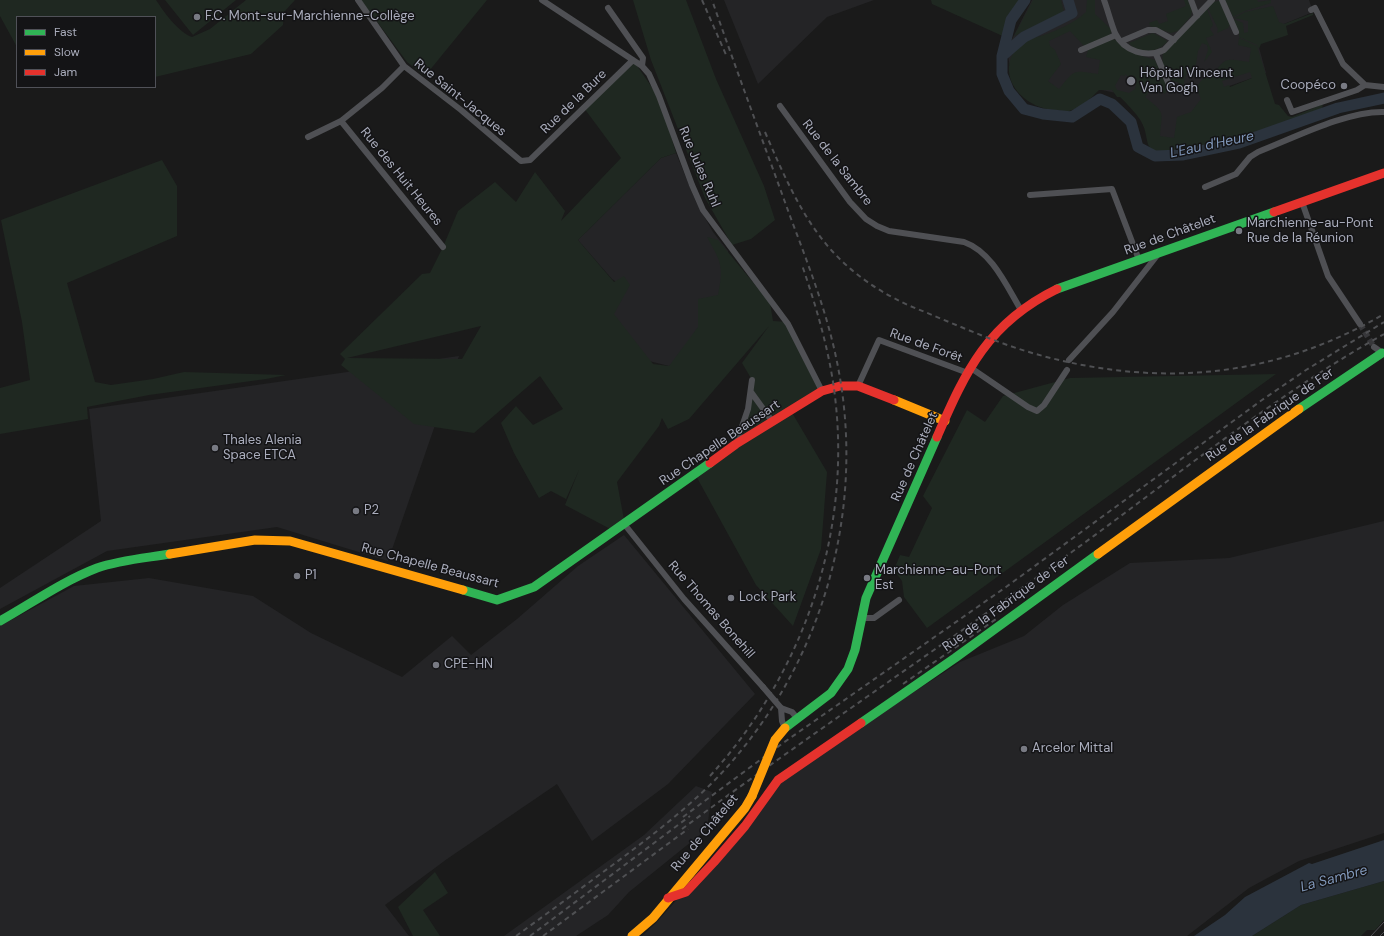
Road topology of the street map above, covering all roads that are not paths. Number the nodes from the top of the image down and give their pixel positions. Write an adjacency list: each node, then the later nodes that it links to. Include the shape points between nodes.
1 (358, 0): 17 (street, Rue Saint-Jacques)
2 (542, 0): 16 (street, Rue Jules Ruhl)
3 (1104, 0): 11 (street)
4 (1190, 0): 9 (street)
5 (1212, 0): 9 (street)
6 (1222, 0): 10 (street)
7 (608, 8): 18 (street, via 643,58)
8 (1311, 10): 19 (street, via 1315,8 1343,64)
9 (1197, 16): 12 (street)
10 (1236, 32)
11 (1116, 35): 13 (street); 14 (street)
12 (1174, 40): 13 (street, via 1152,30); 15 (street)
13 (1122, 41): 15 (street, via 1135,51)
14 (1081, 50)
15 (1156, 54): 20 (street)
16 (633, 60): 18 (street, Rue Jules Ruhl); 27 (street, Rue de la Bure)
17 (404, 66): 25 (street, via 382,88); 27 (street, Rue Saint-Jacques, via 521,161)
18 (642, 66): 44 (street, Rue Jules Ruhl, via 649,74 659,96 703,210 788,324)
19 (1365, 85): 21 (street); 22 (street, via 1292,112)
20 (1170, 87)
21 (1384, 87)
22 (1287, 100)
23 (780, 106): 35 (street, Rue de la Sambre, via 846,197 866,219 889,231 964,242 977,248 991,263)
24 (1384, 112): 29 (street, via 1344,118 1258,152 1250,157 1236,174)
25 (341, 121): 26 (street); 32 (street, Rue des Huit Heures)
26 (308, 136)
27 (530, 160)
28 (1384, 173): 31 (street, Rue de Châtelet)
29 (1204, 188)
30 (1030, 195): 34 (street, via 1112,189)
31 (1302, 202): 33 (street, Rue de Châtelet); 36 (street, via 1328,276)
32 (443, 247)
33 (1159, 253): 34 (street, Rue de Châtelet); 39 (street, via 1113,312)
34 (1139, 260): 35 (street, Rue de Châtelet, via 1066,285)
35 (1021, 310): 40 (street, Rue de Châtelet, via 988,341)
36 (1360, 324)
37 (1374, 347): 38 (street)
38 (1383, 353): 56 (street, Rue de la Fabrique de Fer, via 1276,425 955,658 778,780 745,826 714,862 686,892)
39 (1069, 360)
40 (970, 370): 41 (street, via 1037,411 1044,405); 43 (street, Rue de Forêt, via 879,340); 47 (street, Rue de Châtelet)
41 (1067, 370)
42 (752, 380): 45 (street)
43 (858, 386): 44 (street, Rue Chapelle Beaussart, via 840,386); 47 (street, Rue Chapelle Beaussart)
44 (822, 391): 46 (street, Rue Chapelle Beaussart)
45 (751, 392): 46 (street); 48 (street)
46 (772, 421): 48 (street, Rue Chapelle Beaussart)
47 (945, 421): 51 (street, Rue de Châtelet, via 866,599)
48 (736, 444): 49 (street, Rue Chapelle Beaussart)
49 (625, 525): 52 (street, Rue Chapelle Beaussart, via 528,591 497,600 290,541 255,540 154,555 98,568 49,592); 53 (street, Rue Thomas Bonehill, bridge, via 684,598)
50 (899, 600): 51 (street, via 874,618)
51 (862, 618): 54 (street, Rue de Châtelet, via 855,652 842,681 830,694)
52 (0, 621)
53 (781, 708): 54 (street, Rue Thomas Bonehill, via 792,712); 55 (street)
54 (797, 718): 55 (street, Rue de Châtelet)
55 (785, 728): 56 (street, Rue de Châtelet, bridge, via 775,740 745,808)
56 (668, 898): 57 (street, Rue de Châtelet, via 653,918)
57 (632, 936)

